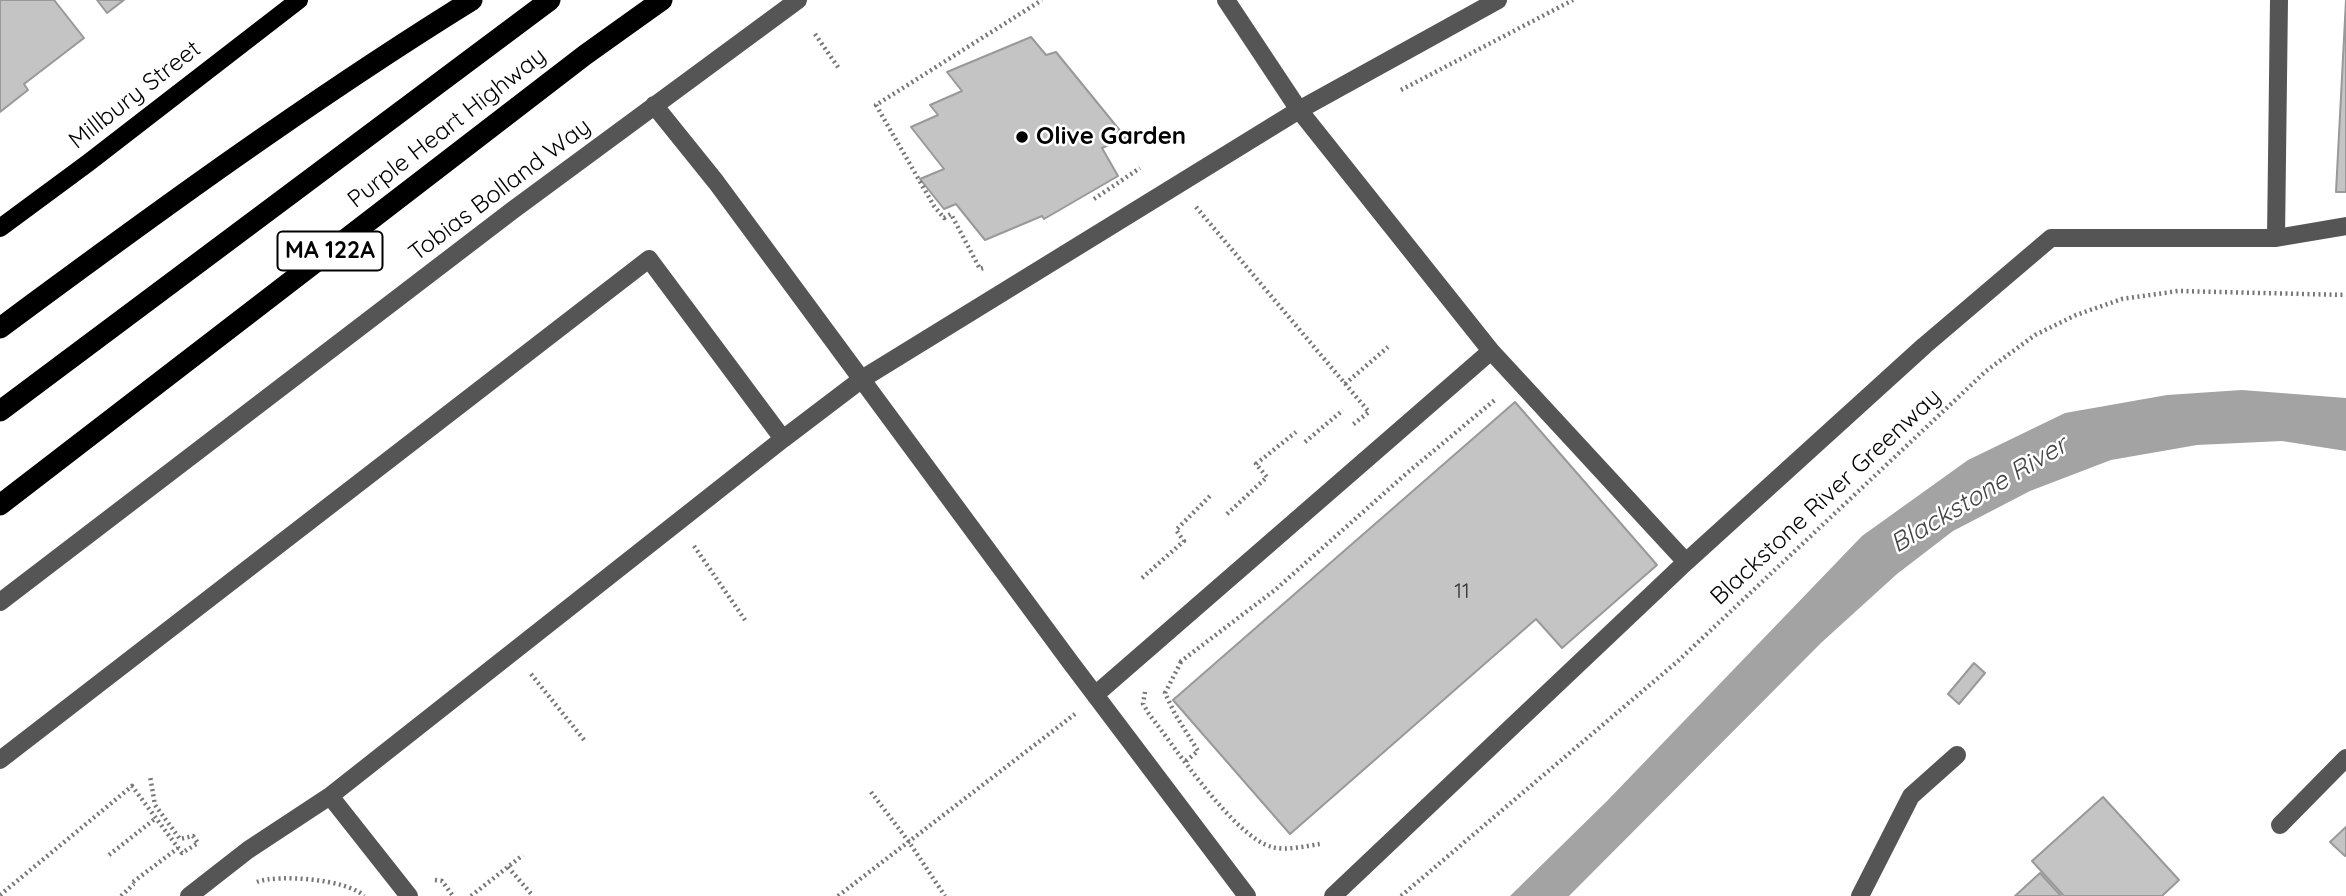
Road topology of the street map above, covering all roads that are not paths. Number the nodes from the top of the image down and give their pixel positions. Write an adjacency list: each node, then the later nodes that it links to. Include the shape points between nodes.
1 (299, 0): 13 (main road, Millbury Street)
2 (472, 0): 15 (highway, via 345,82)
3 (550, 0): 18 (highway, Purple Heart Highway)
4 (662, 0): 20 (highway, Purple Heart Highway / MA 122A)
5 (798, 0): 10 (street, Tobias Bolland Way)
6 (1226, 0): 11 (street)
7 (1498, 0): 9 (street)
8 (2279, 0): 14 (street)
9 (1474, 6): 11 (street)
10 (654, 105): 17 (street); 22 (street, Tobias Bolland Way)
11 (1299, 110): 16 (street); 17 (street)
12 (2346, 226): 14 (street)
13 (0, 228)
14 (2276, 238): 21 (street, via 2051,238 1924,346)
15 (0, 328)
16 (1491, 351): 21 (street); 23 (street)
17 (862, 379): 19 (street); 23 (street)
18 (0, 411)
19 (783, 439): 26 (street, via 649,259); 27 (street)
20 (0, 505)
21 (1686, 562): 32 (street)
22 (0, 602)
23 (1095, 695): 31 (street)
24 (1957, 755): 33 (street, via 1911,796)
25 (2346, 758): 28 (street)
26 (0, 760)
27 (330, 796): 29 (street); 30 (street)
28 (2280, 825)
29 (189, 896)
30 (409, 896)
31 (1247, 896)
32 (1334, 896)
33 (1860, 896)

